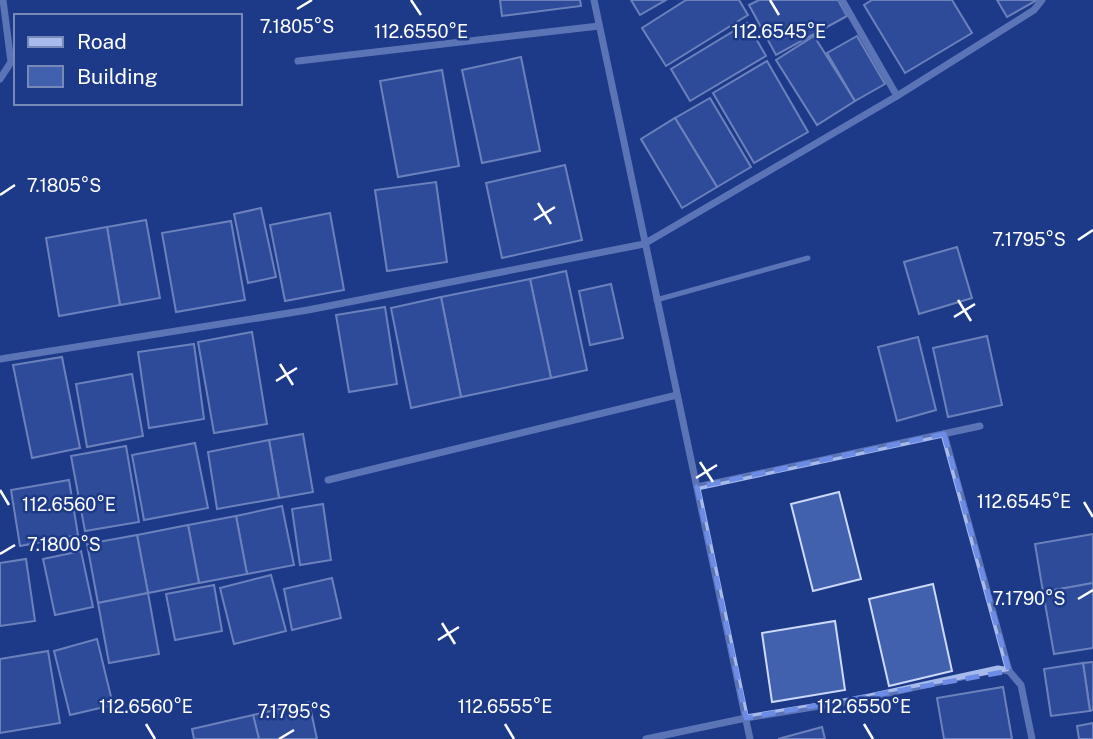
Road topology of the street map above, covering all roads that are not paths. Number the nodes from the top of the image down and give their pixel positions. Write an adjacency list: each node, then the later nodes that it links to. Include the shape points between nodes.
1 (3, 0): 7 (street, via 11,62)
2 (594, 0): 5 (street)
3 (842, 0): 8 (street)
4 (1042, 0): 8 (street, via 1034,10)
5 (599, 26): 6 (street); 9 (street)
6 (298, 61)
7 (0, 79)
8 (897, 96): 9 (street)
9 (644, 244): 11 (street); 12 (street, via 308,310)
10 (808, 258): 11 (lane)
11 (656, 300): 13 (street)
12 (0, 359)
13 (677, 395): 16 (street); 17 (street)
14 (980, 426): 15 (street)
15 (944, 434): 17 (street); 18 (street)
16 (328, 480)
17 (697, 487): 19 (street)
18 (1009, 671): 19 (street, via 998,669); 22 (street, via 1021,685)
19 (746, 718): 20 (street); 21 (street)
20 (646, 739)
21 (750, 739)
22 (1032, 739)

